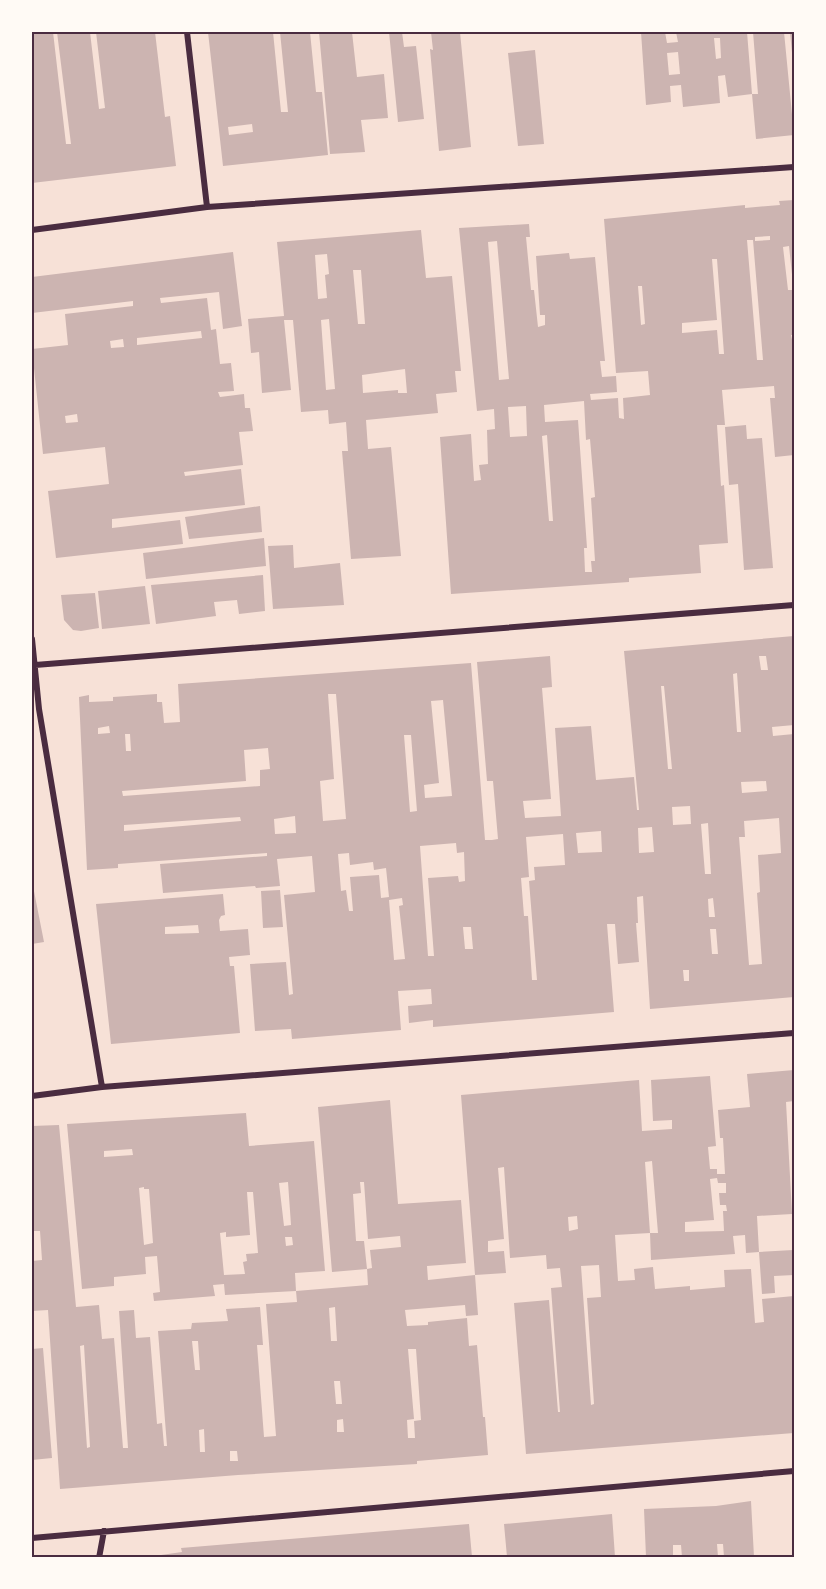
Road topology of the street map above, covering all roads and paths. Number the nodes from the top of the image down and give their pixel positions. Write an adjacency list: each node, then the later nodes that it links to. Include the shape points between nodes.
1 (187, 32): 3 (street)
2 (795, 167): 3 (street)
3 (207, 207): 4 (street)
4 (32, 230)
5 (795, 605): 7 (street)
6 (32, 639): 7 (street)
7 (35, 665): 8 (street)
8 (39, 709): 9 (street); 11 (street)
9 (32, 711)
10 (795, 1033): 11 (street)
11 (102, 1087): 12 (street)
12 (32, 1096)
13 (795, 1471): 14 (street)
14 (104, 1532): 15 (street); 16 (street)
15 (32, 1538)
16 (99, 1557)

